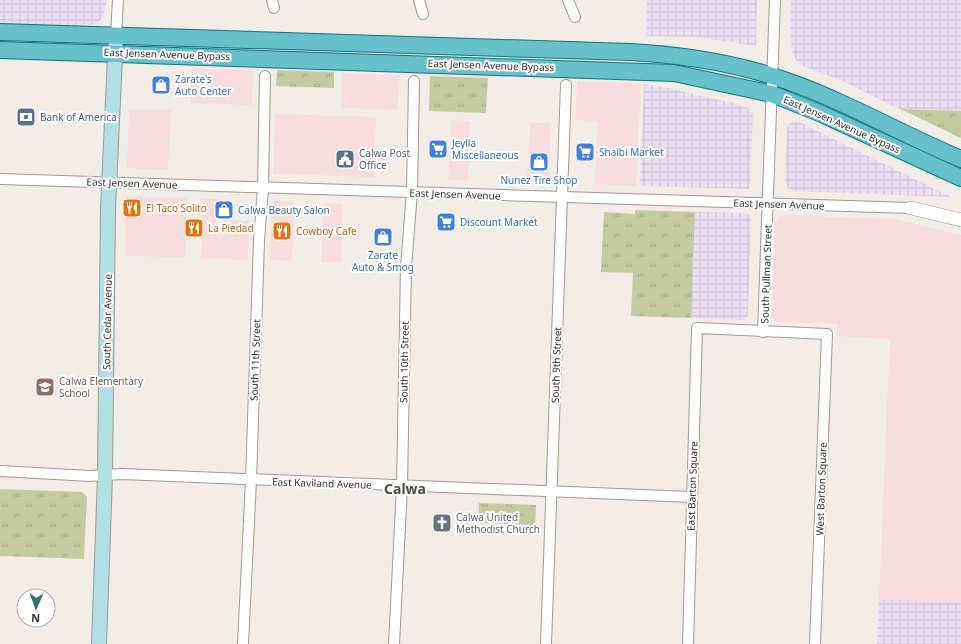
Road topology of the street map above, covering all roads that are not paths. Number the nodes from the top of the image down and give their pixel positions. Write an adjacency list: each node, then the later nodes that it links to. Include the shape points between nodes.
1 (118, 0): 8 (street, South Cedar Avenue)
2 (419, 0): 5 (street)
3 (568, 0): 6 (street)
4 (775, 0): 12 (street, South Pullman Street)
5 (422, 14)
6 (575, 17)
7 (0, 32): 8 (main road, East Jensen Avenue Bypass)
8 (116, 35): 10 (main road, South Cedar Avenue); 12 (main road, East Jensen Avenue Bypass, via 656,54 716,62)
9 (0, 50): 10 (main road, East Jensen Avenue Bypass)
10 (115, 52): 15 (main road, East Jensen Avenue Bypass, via 649,70 703,78); 19 (main road, South Cedar Avenue)
11 (265, 76): 20 (street, South 11th Street)
12 (773, 76): 15 (street, South Pullman Street); 16 (main road, East Jensen Avenue Bypass, via 812,90)
13 (414, 81): 21 (street, South 10th Street)
14 (566, 85): 22 (street, South 9th Street)
15 (772, 94): 17 (main road, East Jensen Avenue Bypass, via 822,114); 23 (street, South Pullman Street)
16 (961, 159)
17 (961, 178)
18 (0, 179): 19 (street, East Jensen Avenue)
19 (111, 183): 20 (street, East Jensen Avenue); 28 (main road, South Cedar Avenue, via 108,210)
20 (263, 188): 21 (street, East Jensen Avenue); 29 (street, South 11th Street)
21 (412, 192): 22 (street, East Jensen Avenue); 30 (street, South 10th Street, via 406,267)
22 (562, 198): 23 (street, East Jensen Avenue); 31 (street, South 9th Street)
23 (768, 204): 24 (street, East Jensen Avenue); 26 (street, South Pullman Street)
24 (911, 208): 25 (street)
25 (961, 220)
26 (764, 332): 32 (street, East Barton Square, via 697,328); 38 (street, West Barton Square, via 827,334)
27 (0, 471): 28 (street, East Kaviland Avenue)
28 (105, 476): 29 (street, East Kaviland Avenue, via 122,474); 33 (main road, South Cedar Avenue)
29 (251, 480): 30 (street, East Kaviland Avenue); 34 (street, South 11th Street)
30 (402, 486): 31 (street, East Kaviland Avenue); 35 (street, South 10th Street)
31 (552, 491): 32 (street, East Kaviland Avenue); 36 (street, South 9th Street)
32 (692, 498): 37 (street, East Barton Square)
33 (99, 644)
34 (243, 644)
35 (394, 644)
36 (546, 644)
37 (688, 644)
38 (815, 644)

